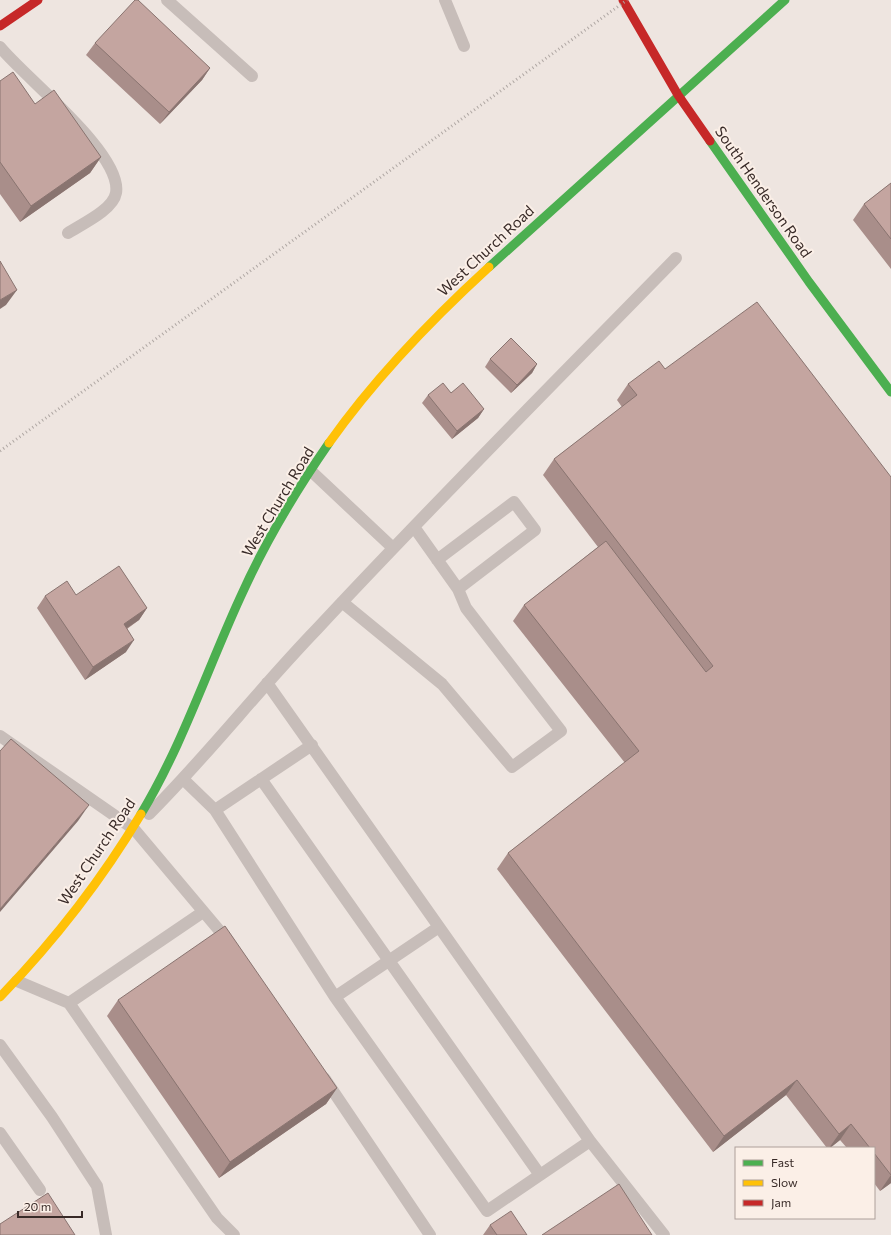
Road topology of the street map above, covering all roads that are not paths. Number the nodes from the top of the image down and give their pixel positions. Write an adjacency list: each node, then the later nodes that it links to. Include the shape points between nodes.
1 (38, 0): 6 (street)
2 (167, 0): 9 (lane)
3 (445, 0): 7 (lane)
4 (623, 0): 10 (street, South Henderson Road)
5 (785, 0): 10 (street, West Church Road)
6 (0, 26)
7 (464, 46)
8 (0, 47): 11 (lane, via 13,63 88,135 108,164 116,181 116,194 108,207)
9 (252, 76)
10 (678, 95): 13 (street, South Henderson Road, via 809,282); 14 (street, West Church Road, via 461,292 403,351 358,406)
11 (68, 233)
12 (676, 258): 15 (lane)
13 (891, 392)
14 (311, 471): 16 (lane); 26 (street, West Church Road, via 282,516 256,564 233,611 180,739)
15 (414, 527): 16 (lane); 17 (lane)
16 (393, 548): 19 (lane)
17 (437, 560): 18 (lane); 18 (lane, via 514,502 535,530)
18 (458, 588): 19 (lane, via 466,608 561,731 512,767 442,684)
19 (342, 602): 20 (lane)
20 (267, 683): 22 (lane); 24 (lane)
21 (0, 736): 26 (lane)
22 (312, 745): 23 (lane); 28 (lane)
23 (261, 779): 25 (lane); 30 (lane)
24 (184, 780): 25 (lane); 26 (lane)
25 (215, 810): 33 (lane)
26 (134, 829): 27 (lane); 31 (street, West Church Road, via 72,915)
27 (203, 912): 29 (lane); 34 (lane)
28 (439, 927): 30 (lane); 38 (lane)
29 (234, 949)
30 (390, 960): 33 (lane); 39 (lane)
31 (17, 981): 32 (street, West Church Road); 34 (lane)
32 (0, 997)
33 (336, 997): 39 (lane, via 487,1211)
34 (69, 1003): 42 (lane, via 217,1218)
35 (0, 1045): 41 (lane, via 52,1117 97,1186)
36 (320, 1072): 43 (lane)
37 (0, 1133): 40 (lane)
38 (590, 1141): 39 (lane); 44 (lane)
39 (540, 1176)
40 (40, 1190)
41 (106, 1235)
42 (234, 1235)
43 (430, 1235)
44 (664, 1235)

